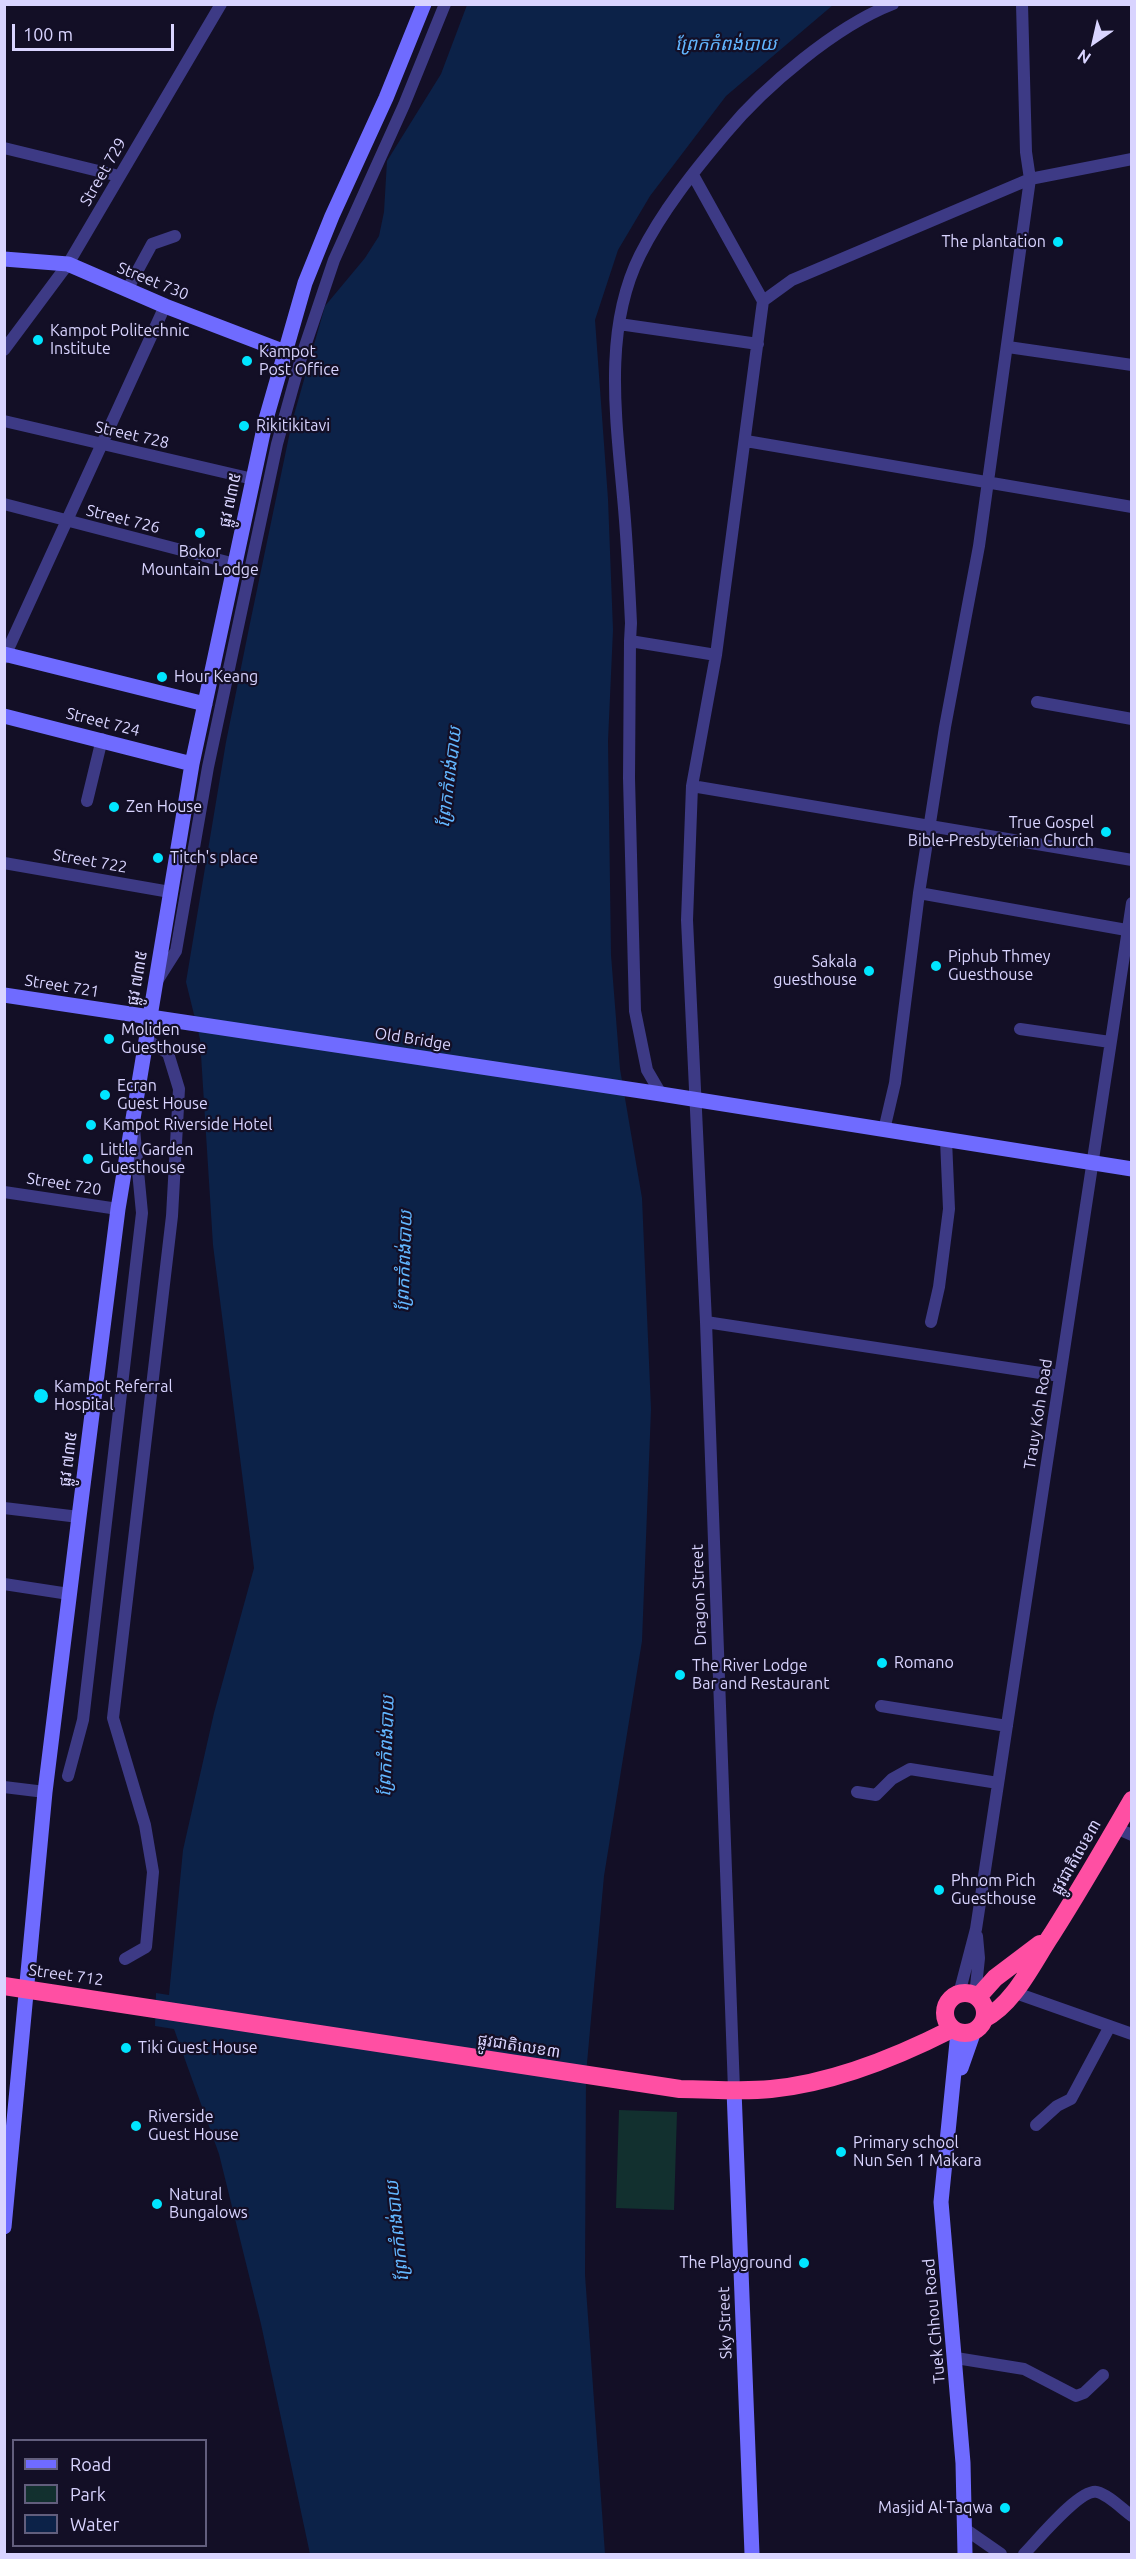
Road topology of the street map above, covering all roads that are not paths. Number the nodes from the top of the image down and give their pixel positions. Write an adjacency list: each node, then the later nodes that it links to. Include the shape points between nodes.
1 (221, 4): 9 (street, Street 729)
2 (424, 4): 21 (street, ផ្លូវ ៧៣៥, via 317,253)
3 (445, 4): 50 (street, via 334,260 301,358 282,423 210,757 176,951)
4 (893, 4): 8 (street, via 808,54 747,108)
5 (1023, 4): 10 (street)
6 (4, 148): 9 (street)
7 (1131, 159): 10 (street)
8 (693, 175): 15 (street); 17 (street, via 667,209 639,257)
9 (119, 176): 13 (street, Street 729)
10 (1030, 179): 15 (street, via 803,275); 19 (street)
11 (175, 236): 14 (street, via 152,244)
12 (4, 259): 13 (street, Street 730)
13 (69, 264): 14 (street, Street 730); 20 (street, Street 729)
14 (127, 290): 16 (street, Street 730)
15 (763, 301): 18 (street, Dragon Street)
16 (165, 306): 21 (street, Street 730); 25 (street)
17 (619, 324): 18 (street); 32 (street, via 615,387)
18 (758, 344): 24 (street, Dragon Street)
19 (1008, 346): 22 (street); 27 (street)
20 (4, 350)
21 (285, 352): 26 (street, ផ្លូវ ៧៣៥)
22 (1131, 365)
23 (4, 421): 25 (street, Street 728)
24 (746, 441): 27 (street); 33 (street, Dragon Street)
25 (103, 446): 26 (street, Street 728); 30 (street)
26 (253, 479): 31 (street, ផ្លូវ ៧៣៥)
27 (988, 482): 29 (street); 43 (street)
28 (4, 504): 30 (street, Street 726)
29 (1131, 507)
30 (68, 522): 31 (street, Street 726); 34 (street)
31 (235, 564): 36 (street, ផ្លូវ ៧៣៥)
32 (630, 641): 33 (street); 57 (street, via 635,1011)
33 (716, 655): 41 (street, Dragon Street)
34 (5, 656): 36 (street)
35 (1037, 702): 38 (street)
36 (205, 704): 40 (street, ផ្លូវ ៧៣៥)
37 (4, 716): 39 (street, Street 724)
38 (1131, 719)
39 (102, 739): 40 (street, Street 724); 42 (street)
40 (192, 764): 46 (street, ផ្លូវ ៧៣៥)
41 (692, 786): 43 (street); 58 (street, Dragon Street, via 687,920)
42 (87, 801)
43 (930, 825): 44 (street); 47 (street)
44 (1131, 860)
45 (4, 862): 46 (street, Street 722)
46 (170, 892): 50 (street, ផ្លូវ ៧៣៥)
47 (919, 893): 49 (street); 60 (street, via 895,1083)
48 (1131, 903): 49 (street, Trauy Koh Road)
49 (1129, 931): 56 (street, Trauy Koh Road)
50 (154, 985): 52 (street, ផ្លូវ ៧៣៥)
51 (4, 995): 52 (street, Street 721)
52 (149, 1018): 53 (street, Street 721); 55 (street, ផ្លូវ ៧៣៥)
53 (170, 1021): 57 (street, Old Bridge)
54 (1020, 1029): 56 (street)
55 (145, 1039): 59 (street, ផ្លូវ ៧៣៥); 83 (street, via 168,1053 179,1089 172,1216 113,1718 145,1825 153,1872 146,1947)
56 (1110, 1042): 62 (street, Trauy Koh Road)
57 (656, 1094): 58 (street, Old Bridge)
58 (696, 1100): 60 (street, Old Bridge); 66 (street, Dragon Street)
59 (133, 1118): 65 (street, ផ្លូវ ៧៣៥); 75 (street, via 142,1213 83,1720)
60 (884, 1130): 61 (street, Old Bridge)
61 (946, 1140): 62 (street, Old Bridge); 67 (street, via 949,1209)
62 (1092, 1164): 63 (street, Old Bridge); 68 (street, Trauy Koh Road)
63 (1131, 1169)
64 (4, 1192): 65 (street, Street 720)
65 (118, 1209): 70 (street, ផ្លូវ ៧៣៥)
66 (706, 1322): 68 (street); 94 (street, Dragon Street)
67 (931, 1322)
68 (1060, 1376): 74 (street, Trauy Koh Road)
69 (4, 1508): 70 (street)
70 (79, 1517): 72 (street, ផ្លូវ ៧៣៥)
71 (4, 1584): 72 (street)
72 (69, 1594): 78 (street, ផ្លូវ ៧៣៥)
73 (881, 1707): 74 (street)
74 (1007, 1726): 76 (street, Trauy Koh Road)
75 (68, 1776)
76 (998, 1783): 79 (street, via 910,1769 876,1795); 87 (street, Trauy Koh Road, via 976,1929 979,1958)
77 (4, 1787): 78 (street)
78 (45, 1792): 85 (street, ផ្លូវ ៧៣៥)
79 (857, 1792)
80 (1131, 1800): 81 (highway, ផ្លូវជាតិលេខ៣)
81 (1124, 1832): 82 (highway, ផ្លូវជាតិលេខ៣)
82 (1052, 1933): 86 (highway, ផ្លូវជាតិលេខ៣); 87 (highway, ផ្លូវជាតិលេខ៣)
83 (125, 1959)
84 (4, 1986): 85 (highway, Street 712)
85 (27, 1990): 88 (highway, Street 712); 95 (street, ផ្លូវ ៧៣៥)
86 (1013, 1992): 90 (street); 91 (highway, ផ្លូវជាតិលេខ៣, via 992,2015)
87 (971, 1996): 89 (highway, ផ្លូវជាតិលេខ៣, via 949,2000); 91 (highway, via 983,2004)
88 (122, 2002): 94 (highway, ផ្លូវជាតិលេខ៣, via 610,2080 680,2089)
89 (944, 2012): 91 (highway); 93 (highway)
90 (1110, 2026): 92 (street); 96 (street, via 1071,2098)
91 (967, 2028): 93 (highway, ផ្លូវជាតិលេខ៣); 98 (street, Tuek Chhou Road, via 954,2085 941,2202)
92 (1131, 2034)
93 (908, 2052): 94 (highway, ផ្លូវជាតិលេខ៣, via 810,2083)
94 (734, 2090): 102 (street, Sky Street)
95 (10, 2120): 97 (street, ផ្លូវ ៧៣៥)
96 (1036, 2125)
97 (4, 2227)
98 (956, 2358): 99 (street, via 1024,2369 1076,2396); 101 (street, Tuek Chhou Road)
99 (1103, 2375)
100 (1131, 2516): 105 (street, via 1101,2493 1088,2493)
101 (965, 2529): 103 (street, Tuek Chhou Road); 104 (street)
102 (752, 2554)
103 (965, 2554)
104 (1001, 2554)
105 (1024, 2554)

